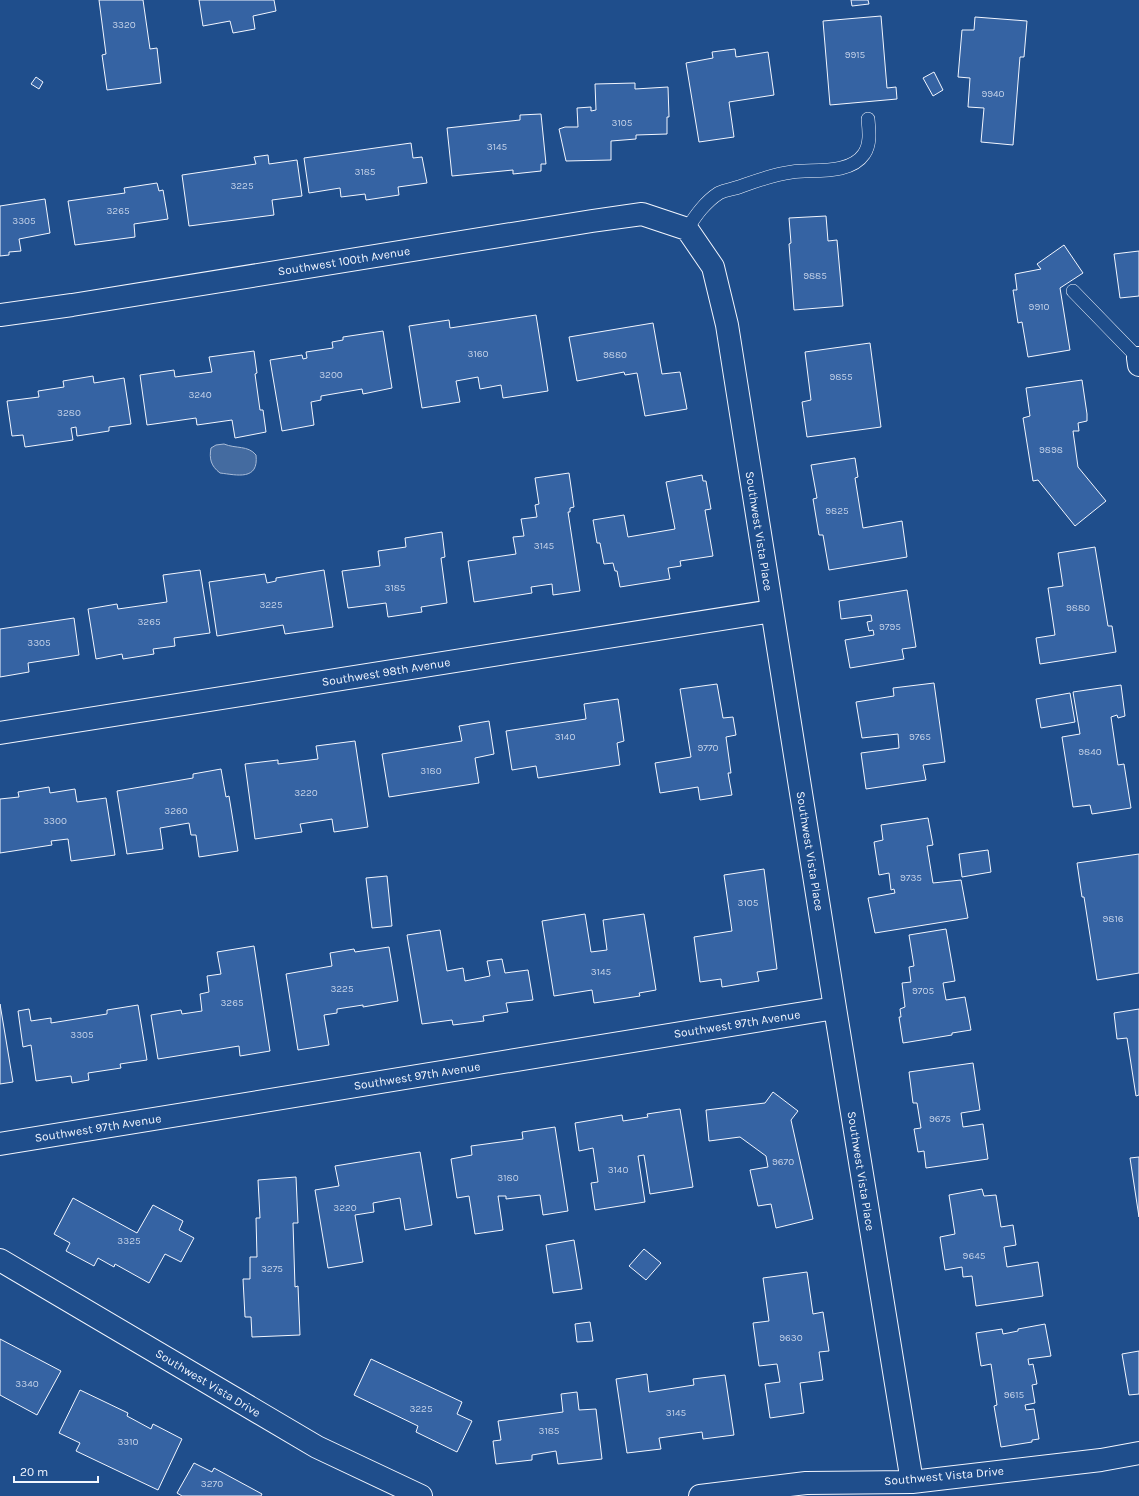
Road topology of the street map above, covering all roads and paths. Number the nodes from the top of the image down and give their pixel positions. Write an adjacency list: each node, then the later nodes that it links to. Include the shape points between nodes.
1 (868, 119): 2 (lane, via 868,146 863,155 853,163 842,168 792,172 768,177 720,193 703,206)
2 (687, 229): 4 (street, Southwest 100th Avenue, via 642,214); 6 (street, Southwest Vista Place, via 713,266 727,325)
3 (1073, 291): 5 (lane)
4 (0, 315)
5 (1139, 360)
6 (772, 611): 7 (street, Southwest 98th Avenue); 8 (street, Southwest Vista Place)
7 (0, 733)
8 (835, 1008): 9 (street, Southwest 97th Avenue); 12 (street, Southwest Vista Place)
9 (0, 1144)
10 (0, 1260): 14 (street, Southwest Vista Drive, via 317,1447)
11 (1139, 1453): 12 (street, Southwest Vista Drive, via 1101,1460)
12 (912, 1482): 13 (street, Southwest Vista Drive)
13 (807, 1490): 15 (street, Southwest Vista Drive)
14 (421, 1496)
15 (700, 1496)

